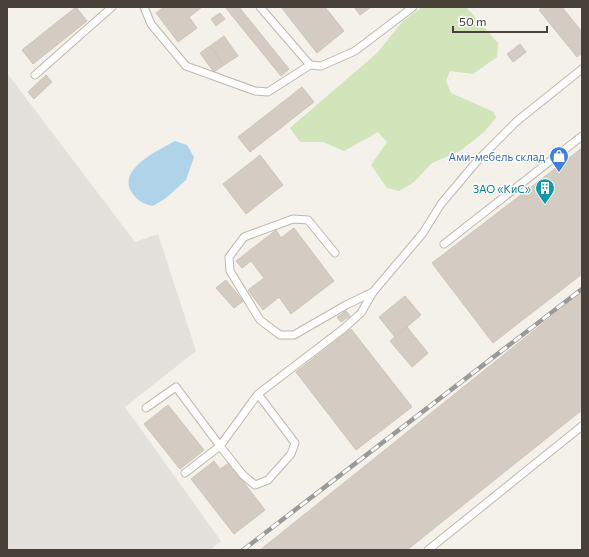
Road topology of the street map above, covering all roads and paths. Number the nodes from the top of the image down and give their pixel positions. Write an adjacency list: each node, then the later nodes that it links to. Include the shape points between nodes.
1 (112, 7): 7 (lane)
2 (144, 7): 5 (lane, via 151,24 186,66 255,91 268,92)
3 (260, 7): 5 (lane)
4 (413, 7): 5 (lane, via 356,51 321,66)
5 (310, 65)
6 (582, 69): 11 (lane, via 517,121 478,160 441,204 423,233)
7 (35, 75)
8 (582, 136): 9 (lane)
9 (444, 244)
10 (335, 253): 11 (lane, via 308,220 293,219 244,237 229,257 230,271 260,320 280,335 294,335)
11 (373, 292): 12 (lane, via 361,313 343,329)
12 (258, 394): 15 (lane); 15 (lane, via 296,443 291,454 268,480 255,485 243,475)
13 (146, 408): 15 (lane, via 176,387)
14 (582, 426): 17 (lane)
15 (220, 446): 16 (lane)
16 (185, 473)
17 (428, 550)

